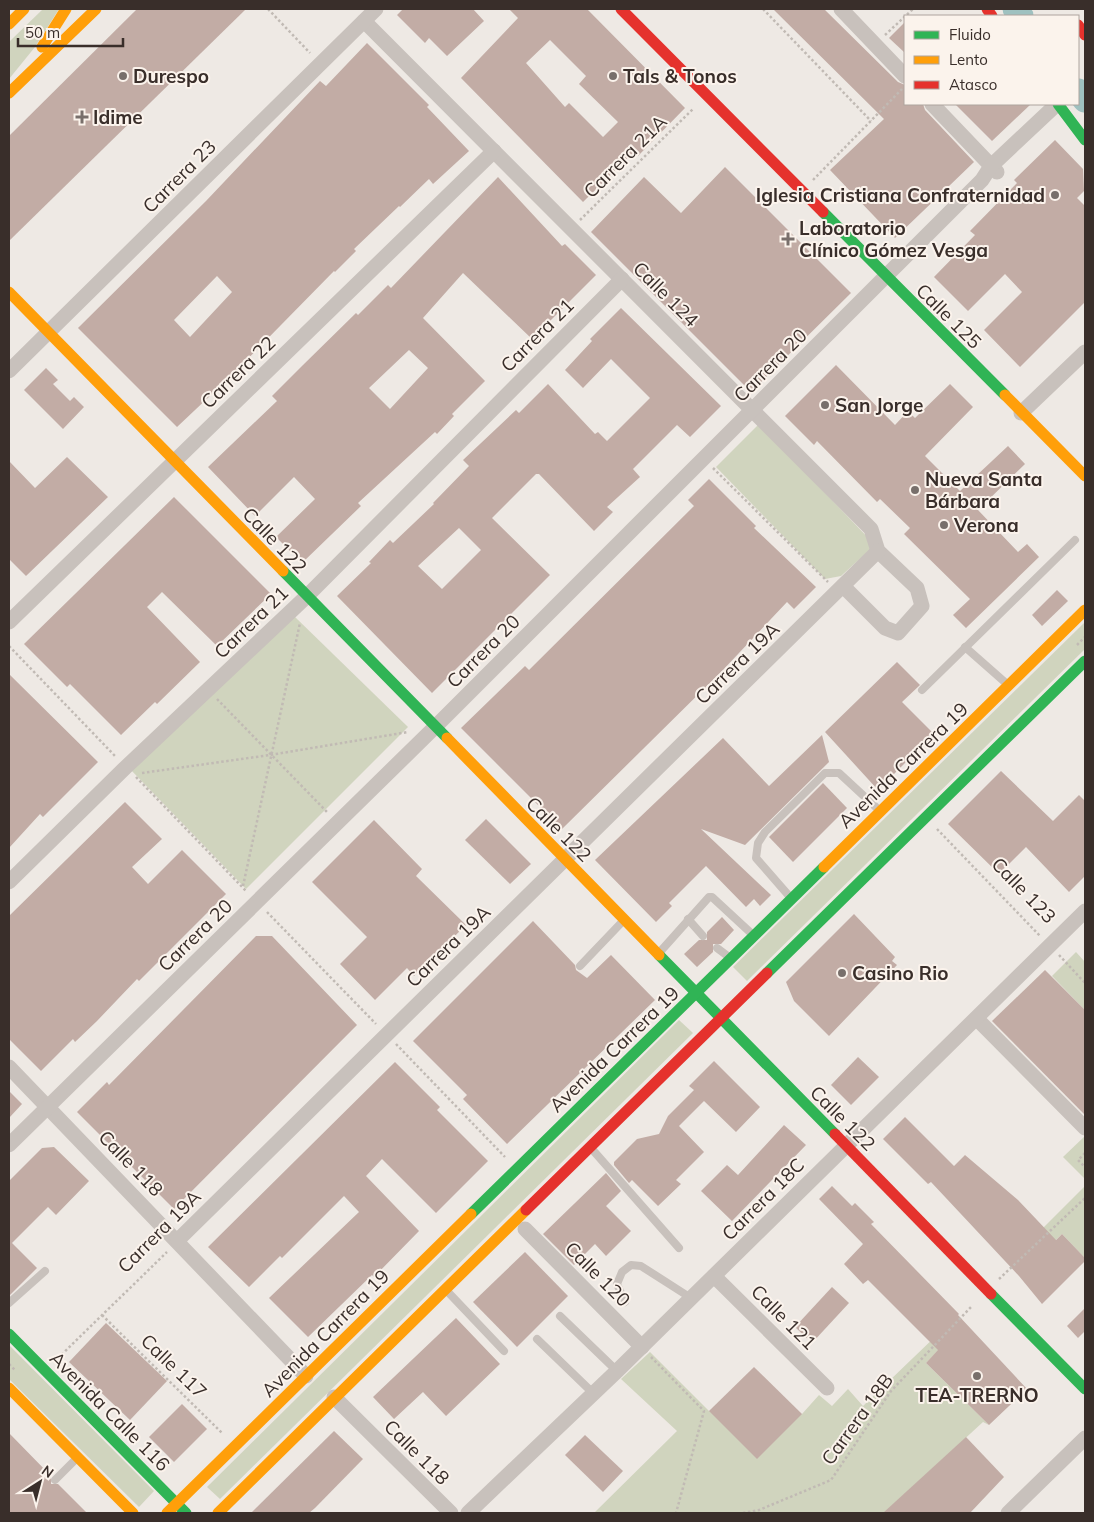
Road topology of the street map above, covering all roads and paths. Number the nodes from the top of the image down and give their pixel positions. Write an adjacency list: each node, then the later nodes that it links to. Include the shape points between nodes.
1 (24, 9): 11 (main road)
2 (66, 9): 16 (main road)
3 (96, 9): 17 (main road)
4 (268, 9): 13 (path)
5 (376, 9): 10 (street, Carrera 23)
6 (621, 9): 27 (main road, Calle 125)
7 (763, 9): 21 (path)
8 (841, 9): 12 (street)
9 (904, 17): 12 (path)
10 (364, 21): 13 (street, Carrera 23); 23 (street, Calle 124)
11 (9, 24)
12 (875, 44): 14 (street)
13 (320, 64): 30 (street, Carrera 23)
14 (904, 75)
15 (904, 87): 21 (path)
16 (9, 89)
17 (9, 93)
18 (698, 103): 26 (path, Carrera 21A)
19 (933, 105): 24 (street)
20 (1059, 106): 22 (main road); 24 (street, Carrera 20)
21 (871, 121): 25 (path)
22 (1085, 140)
23 (494, 151): 26 (street, Calle 124); 36 (street, Carrera 22)
24 (994, 169): 27 (street, Carrera 20)
25 (810, 183)
26 (572, 229): 28 (street, Calle 124)
27 (886, 277): 33 (street, Carrera 20); 34 (main road, Calle 125)
28 (622, 279): 33 (street, Calle 124); 41 (street, Carrera 21)
29 (9, 292): 30 (main road, Calle 122)
30 (48, 333): 32 (street, Carrera 23); 36 (main road, Calle 122)
31 (1085, 352): 34 (street)
32 (9, 371)
33 (753, 410): 35 (street, Carrera 20); 39 (street, Calle 124, via 871,529)
34 (1022, 413): 37 (main road, Calle 125)
35 (704, 459): 40 (path); 50 (street, Carrera 20)
36 (174, 462): 41 (main road, Calle 122); 44 (street, Carrera 22)
37 (1085, 476)
38 (1076, 540): 45 (lane)
39 (878, 551): 40 (street, Carrera 19A); 40 (street, Calle 124, via 918,588 922,606 898,633 885,628)
40 (841, 589): 57 (street, Carrera 19A)
41 (306, 597): 49 (street, Carrera 21); 50 (main road, Calle 122)
42 (1085, 610): 47 (main road, Avenida Carrera 19)
43 (301, 616): 52 (path)
44 (9, 622)
45 (965, 647): 47 (lane); 48 (lane)
46 (1085, 661): 74 (main road)
47 (1009, 685): 54 (main road, Avenida Carrera 19)
48 (922, 690)
49 (209, 691): 52 (path); 58 (street, Carrera 21)
50 (435, 728): 55 (street, Carrera 20); 57 (main road, Calle 122)
51 (416, 731): 52 (path)
52 (270, 755): 53 (path); 55 (path); 59 (path)
53 (133, 774)
54 (881, 811): 60 (main road, Avenida Carrera 19); 60 (lane, via 839,773 825,773 765,832 758,843 756,858)
55 (338, 822): 76 (street, Carrera 20)
56 (934, 826): 66 (path, Calle 123)
57 (565, 859): 63 (main road, Calle 122); 85 (street, Carrera 19A)
58 (9, 882)
59 (242, 887)
60 (791, 899): 65 (main road, Avenida Carrera 19)
61 (1085, 911): 66 (street, Carrera 18C)
62 (688, 919): 64 (lane); 65 (lane, via 712,897); 68 (lane)
63 (624, 920): 68 (main road, Calle 122); 70 (lane)
64 (703, 936)
65 (754, 936): 69 (main road, Avenida Carrera 19)
66 (1050, 946): 71 (path, Calle 123); 73 (street, Carrera 18C)
67 (717, 948): 69 (lane)
68 (658, 955): 72 (main road, Calle 122)
69 (731, 959): 72 (main road, Avenida Carrera 19)
70 (580, 966)
71 (1085, 983)
72 (696, 993): 74 (main road, Calle 122); 103 (main road, Avenida Carrera 19)
73 (977, 1019): 77 (street); 79 (street, Carrera 18C)
74 (722, 1020): 79 (main road, Calle 122); 80 (main road)
75 (9, 1067): 76 (street, Calle 118)
76 (48, 1107): 78 (street, Carrera 20); 85 (street, Calle 118)
77 (1085, 1128)
78 (9, 1145)
79 (846, 1146): 88 (street, Carrera 18C); 106 (main road, Calle 122)
80 (591, 1148): 86 (lane); 90 (main road)
81 (1085, 1153): 82 (path, via 1078,1160)
82 (1085, 1167)
83 (1085, 1198): 89 (path)
84 (525, 1229): 99 (street, Calle 120)
85 (178, 1240): 95 (path, Carrera 19A); 103 (street, Calle 118)
86 (679, 1248)
87 (45, 1271): 93 (lane)
88 (714, 1276): 91 (street, Carrera 18C); 105 (street, Calle 121)
89 (996, 1281)
90 (445, 1289): 100 (lane); 108 (main road)
91 (691, 1298): 92 (lane, via 641,1266 631,1265 622,1272 617,1284); 99 (street, Carrera 18C)
92 (625, 1302)
93 (9, 1303)
94 (972, 1306): 114 (path, Carrera 18B, via 891,1392 831,1480)
95 (102, 1315): 101 (path, Carrera 19A); 109 (path, Calle 117)
96 (560, 1316): 102 (lane)
97 (9, 1334): 101 (main road, Avenida Calle 116)
98 (537, 1339): 107 (lane)
99 (642, 1347): 102 (street, Carrera 18C); 121 (path, via 704,1411)
100 (504, 1351)
101 (45, 1371): 113 (main road, Avenida Calle 116)
102 (617, 1371): 107 (street, Carrera 18C)
103 (306, 1376): 113 (main road, Avenida Carrera 19)
104 (9, 1388): 111 (main road)
105 (827, 1388)
106 (1085, 1389)
107 (594, 1394): 120 (street, Carrera 18C)
108 (334, 1397): 118 (main road); 119 (street, Calle 118)
109 (226, 1437)
110 (1085, 1438): 123 (street)
111 (77, 1457): 112 (lane); 115 (main road)
112 (55, 1480)
113 (177, 1504): 116 (main road, Avenida Carrera 19); 117 (main road, Avenida Calle 116)
114 (759, 1512): 122 (path, Carrera 18B)
115 (134, 1513)
116 (167, 1513)
117 (186, 1513)
118 (218, 1513)
119 (451, 1513)
120 (468, 1513)
121 (676, 1513)
122 (743, 1513)
123 (1008, 1513)

